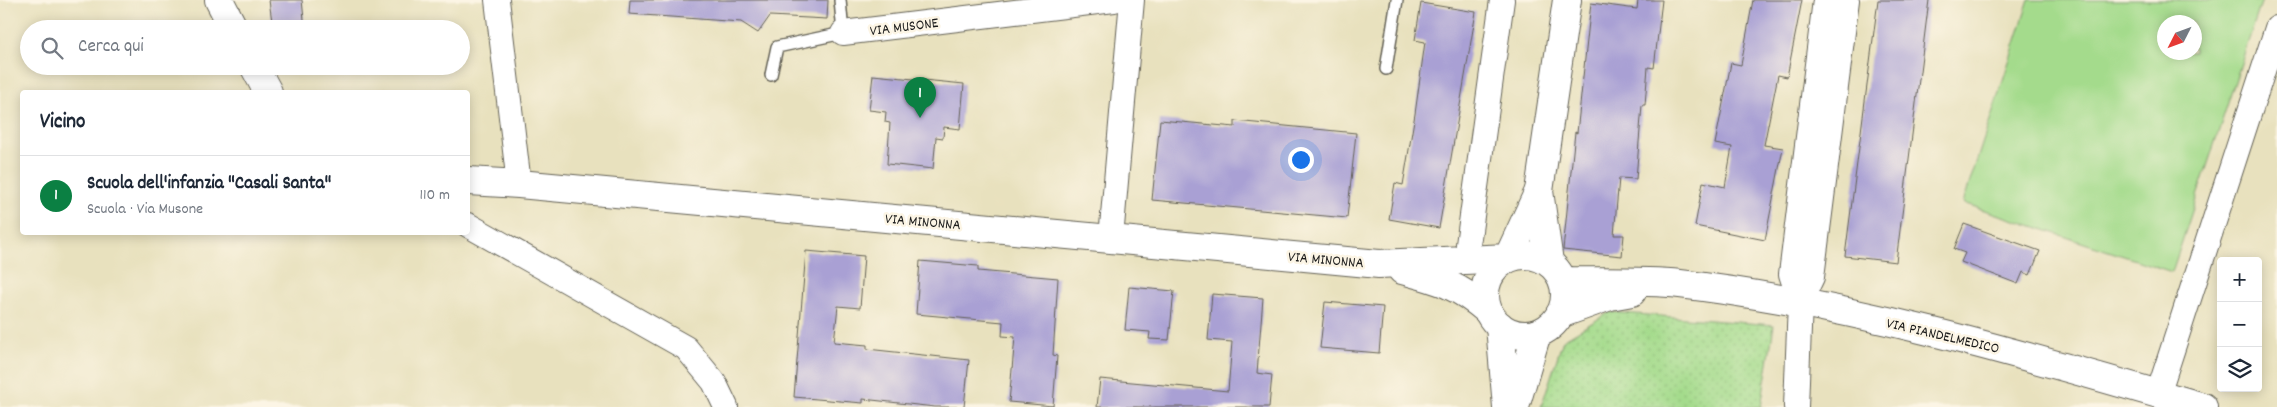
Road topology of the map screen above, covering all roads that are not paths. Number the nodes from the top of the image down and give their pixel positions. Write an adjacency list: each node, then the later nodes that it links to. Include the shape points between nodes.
1 (219, 0): 12 (main road)
2 (497, 0): 18 (street)
3 (840, 0): 14 (lane)
4 (1114, 0): 11 (street, VIA MUSONE)
5 (1132, 0): 21 (street)
6 (1397, 0): 15 (lane)
7 (1502, 0): 23 (street)
8 (1567, 0): 19 (main road)
9 (1825, 0): 27 (street, via 1791,274)
10 (1847, 0): 27 (street, via 1812,277)
11 (1019, 6): 14 (street, VIA MUSONE)
12 (229, 20)
13 (2277, 28): 31 (street)
14 (843, 33): 16 (lane, via 777,48)
15 (1386, 69)
16 (771, 74)
17 (470, 181): 18 (main road, VIA MINONNA)
18 (519, 184): 21 (main road, VIA MINONNA)
19 (1539, 191): 22 (main road); 25 (main road)
20 (470, 225): 32 (street, via 686,348 714,382)
21 (1111, 238): 24 (main road, VIA MINONNA)
22 (1508, 258): 23 (main road, VIA MINONNA); 25 (main road, VIA MINONNA, via 1539,257); 29 (main road, via 1492,271 1487,280 1485,296)
23 (1466, 259): 24 (main road, VIA MINONNA)
24 (1379, 264): 29 (main road, VIA MINONNA, via 1445,281 1473,298)
25 (1556, 272): 26 (main road, VIA PIANDELMEDICO); 28 (main road, via 1565,292)
26 (1678, 284): 27 (main road, VIA PIANDELMEDICO); 28 (main road, VIA PIANDELMEDICO, via 1610,296)
27 (1800, 302): 31 (main road, VIA PIANDELMEDICO, via 2011,351); 35 (street)
28 (1560, 314): 30 (main road, via 1554,323)
29 (1494, 319): 30 (main road, VIA MINONNA, via 1511,332); 33 (main road)
30 (1537, 333): 34 (main road)
31 (2158, 394): 36 (main road, VIA PIANDELMEDICO)
32 (726, 407)
33 (1507, 407)
34 (1515, 407)
35 (1796, 407)
36 (2203, 407)

